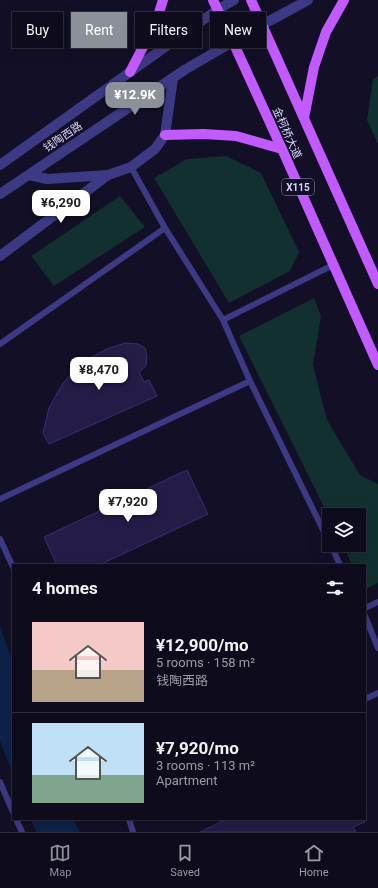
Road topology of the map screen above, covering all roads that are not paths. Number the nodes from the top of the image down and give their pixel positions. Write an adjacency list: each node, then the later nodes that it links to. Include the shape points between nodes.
1 (163, 0): 13 (main road, via 156,22)
2 (213, 0): 7 (main road, 金柯桥大道 / X115)
3 (234, 0): 7 (street, 钱陶西路)
4 (251, 0): 8 (main road, 金柯桥大道 / X115)
5 (308, 0): 9 (street, 钱陶西路)
6 (344, 0): 15 (main road, via 326,32 314,67)
7 (217, 10): 13 (street, 钱陶西路)
8 (256, 12)
9 (266, 23)
10 (266, 34): 15 (main road, 金柯桥大道 / X115)
11 (223, 48): 14 (street, 钱陶西路)
12 (236, 48): 17 (main road, 金柯桥大道 / X115)
13 (130, 72): 18 (street, 钱陶西路)
14 (173, 78): 16 (street); 20 (street, 钱陶西路)
15 (304, 118): 26 (main road, 金柯桥大道 / X115)
16 (165, 135): 17 (main road, via 236,136); 19 (street, via 155,150)
17 (282, 150): 25 (main road, 金柯桥大道 / X115)
18 (0, 165)
19 (130, 167): 21 (street); 23 (lane)
20 (29, 175): 21 (street, via 47,179); 22 (street, 钱陶西路)
21 (108, 175): 24 (street)
22 (0, 194)
23 (165, 228): 27 (lane); 28 (lane)
24 (0, 256)
25 (333, 265): 27 (lane); 29 (main road, 金柯桥大道 / X115)
26 (378, 284)
27 (223, 320): 30 (lane)
28 (0, 344)
29 (378, 365)
30 (250, 381): 31 (lane); 32 (lane)
31 (0, 499)
32 (322, 528)
33 (0, 539): 36 (lane)
34 (334, 552): 35 (lane)
35 (340, 564)
36 (12, 565)
37 (378, 602): 38 (lane)
38 (366, 608)
39 (366, 618): 40 (lane)
40 (378, 648)
41 (378, 693): 42 (lane)
42 (366, 698)
43 (0, 782): 44 (lane)
44 (12, 810)
45 (16, 820): 47 (lane)
46 (129, 820): 48 (lane)
47 (22, 832)
48 (133, 832)

